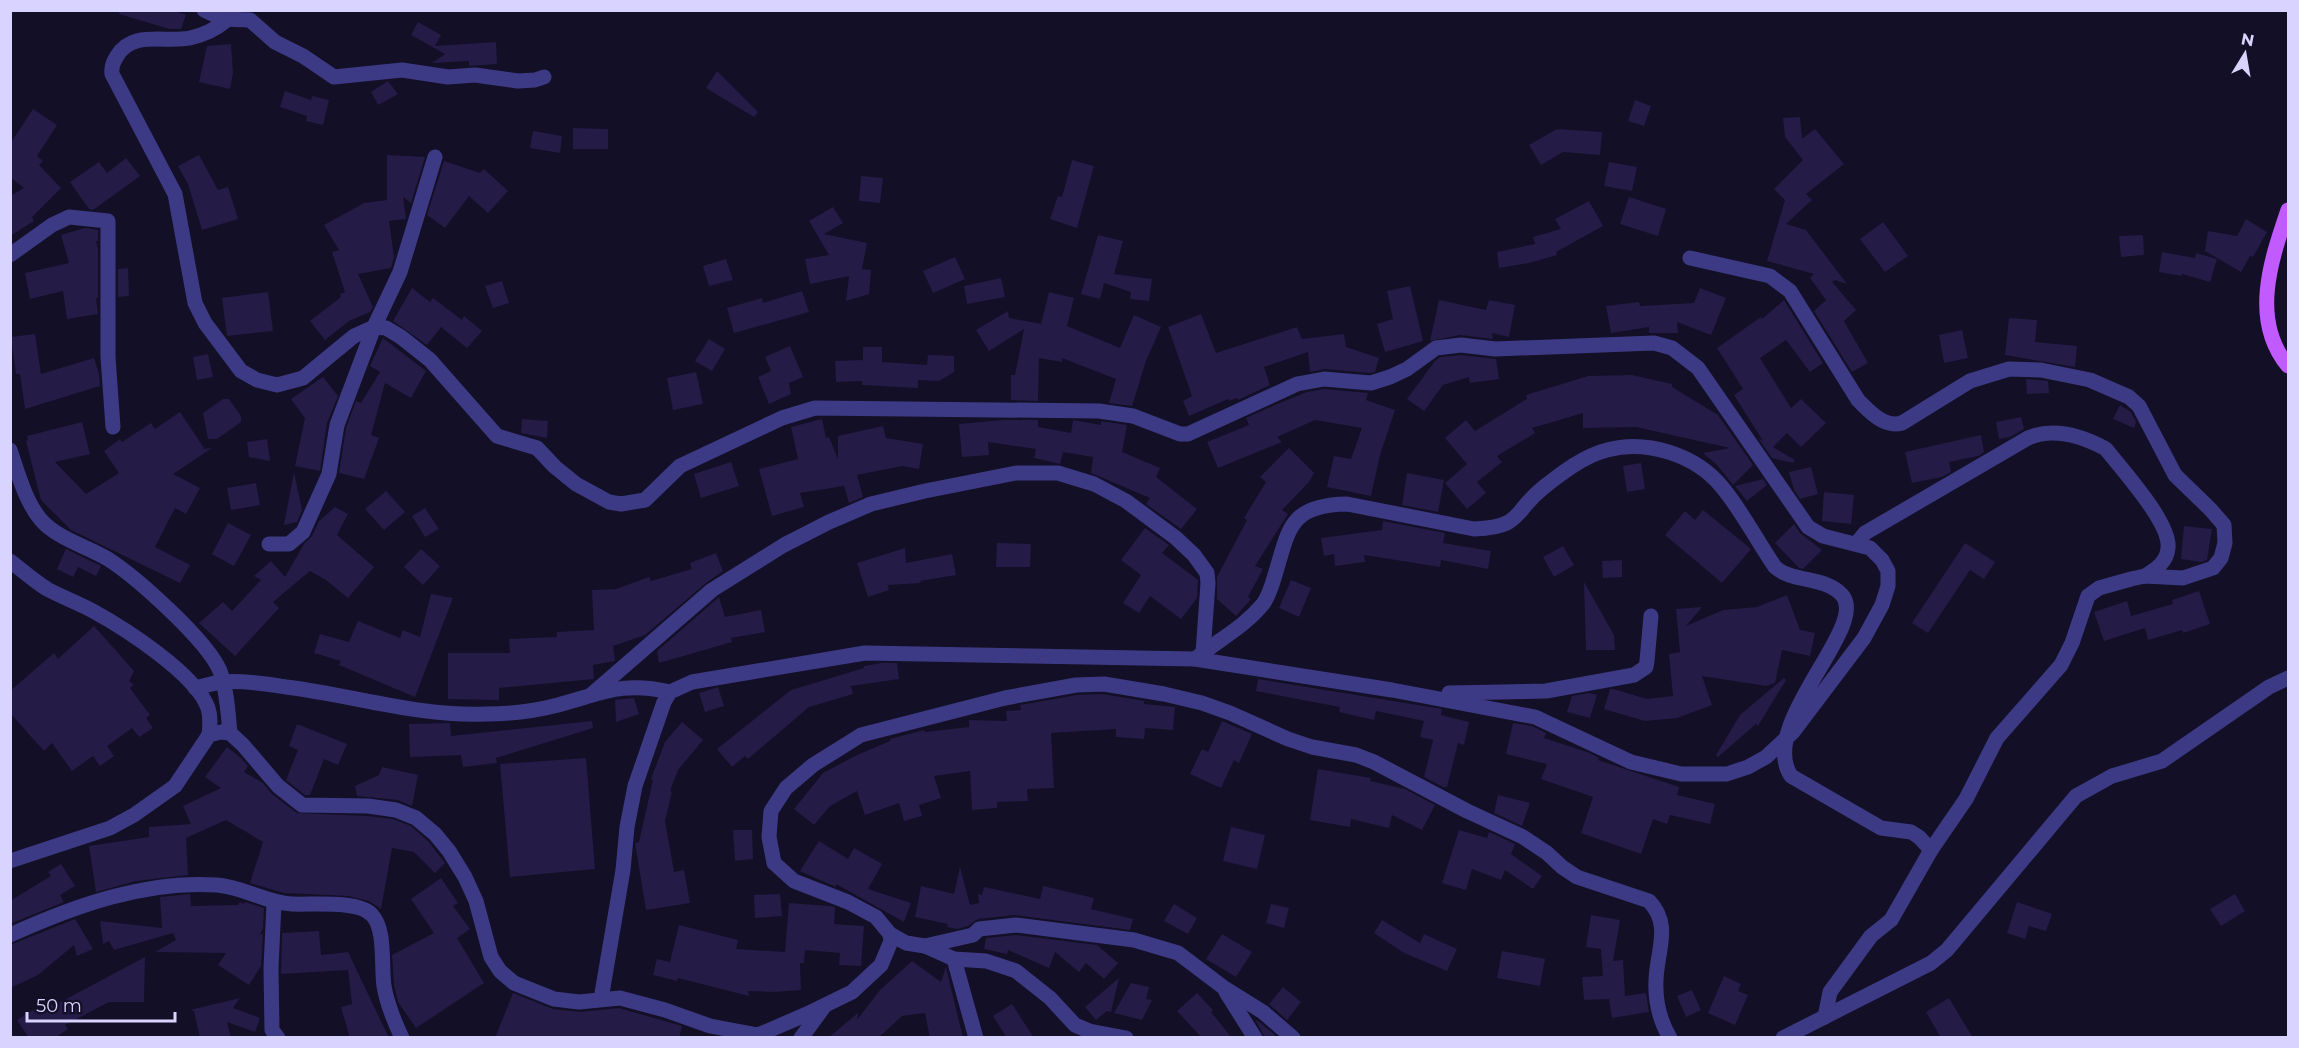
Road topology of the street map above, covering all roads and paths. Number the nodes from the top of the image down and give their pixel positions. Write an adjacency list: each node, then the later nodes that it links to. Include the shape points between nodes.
1 (204, 10): 2 (street)
2 (227, 20): 3 (street, via 250,20 275,42 334,77 402,70 518,81); 8 (street, via 216,29 191,38 156,38 124,45 111,67 175,194 195,303 241,372 277,385 303,378 354,336)
3 (544, 77)
4 (435, 157): 8 (street, via 400,272)
5 (2289, 210): 9 (main road, via 2270,267 2267,306 2278,354)
6 (10, 255): 10 (street, via 52,225 69,218 108,221 108,357)
7 (1690, 258): 15 (street, via 1770,276 1790,291 1858,400 1885,422 1902,423 1970,381 2009,369 2069,374 2129,397 2143,412 2175,475 2224,525 2225,543 2213,568 2183,578)
8 (374, 327): 12 (street, via 337,425 329,474 303,532 289,544); 13 (street, via 386,328 401,337 429,360 497,436 537,448 576,484 609,502 621,504 645,500 680,466 782,418 815,408 1099,411 1133,416 1188,434 1297,384 1324,379 1371,383 1390,378 1436,348 1654,343 1672,348 1698,368 1808,527 1822,536)
9 (2289, 366)
10 (113, 427)
11 (10, 450): 19 (street, via 23,488 40,519 55,532 109,560 139,583 204,646)
12 (269, 544)
13 (1856, 544): 15 (street, via 1865,533 2028,438 2056,432 2106,449 2157,515 2169,547 2166,558); 26 (street, via 1870,548 1888,571 1882,605 1864,638)
14 (10, 561): 20 (street, via 46,588 92,610 146,645)
15 (2145, 576): 27 (street, via 2098,588 2088,596 2073,643 2061,665 1997,738 1966,799)
16 (1652, 616): 21 (street, via 1646,667 1634,675 1546,691)
17 (1199, 656): 21 (street); 22 (street, via 865,653 692,682); 23 (street, via 1208,583 1207,573 1194,555 1126,501 1094,484 1058,473 1016,473 871,504 784,545 712,590); 26 (street, via 1245,623 1264,603 1283,542 1293,522 1309,511 1329,504 1347,504 1474,529 1494,528 1508,524 1542,488 1585,458 1608,449 1640,447 1680,455 1721,486 1781,573 1817,582 1843,596 1848,606 1841,632 1815,675)
18 (2289, 678): 37 (street, via 2227,714 2177,752 2112,776 2076,796 1947,950 1931,963)
19 (223, 682): 20 (street); 23 (street, via 483,715 556,706); 24 (street)
20 (195, 688): 25 (street, via 207,707)
21 (1392, 690): 26 (street, via 1535,717 1631,762 1681,774 1727,774 1748,767)
22 (670, 692): 23 (street, via 621,687); 35 (street, via 635,786)
23 (591, 695)
24 (230, 734): 25 (street); 35 (street, via 278,786 302,805 368,806 416,818 435,834 465,877 476,901 491,957 500,971 514,983 554,999)
25 (209, 735): 28 (street, via 175,786 134,815 110,828)
26 (1787, 738): 27 (street, via 1785,763 1791,776 1881,828 1911,832)
27 (1931, 850): 37 (street, via 1891,920 1871,936 1830,992)
28 (10, 861)
29 (274, 903): 31 (street, via 249,891 219,885 185,885 92,903); 38 (street, via 272,1030); 39 (street, via 327,904 370,912 379,931 384,986 392,1018)
30 (890, 934): 32 (street, via 906,943); 36 (street, via 890,947 873,974 852,992); 45 (street, via 876,917 795,880 774,863 769,837 771,811 786,788 813,765 861,735 1005,698 1104,684 1202,703 1296,742 1374,762 1523,837 1577,877 1649,901 1661,919 1656,981 1663,1025)
31 (10, 935)
32 (926, 946): 33 (street); 34 (street, via 991,927 1016,925 1074,931 1134,940 1178,953)
33 (954, 958): 41 (street); 42 (street, via 986,961 1016,971 1050,998 1074,1025)
34 (1223, 987): 43 (street); 44 (street, via 1263,1012)
35 (602, 999): 36 (street, via 620,998 710,1026 758,1035)
36 (825, 1005): 40 (street)
37 (1825, 1017): 46 (street)
38 (278, 1038)
39 (402, 1038)
40 (801, 1038)
41 (976, 1038)
42 (1126, 1038)
43 (1254, 1038)
44 (1293, 1038)
45 (1670, 1038)
46 (1783, 1038)

